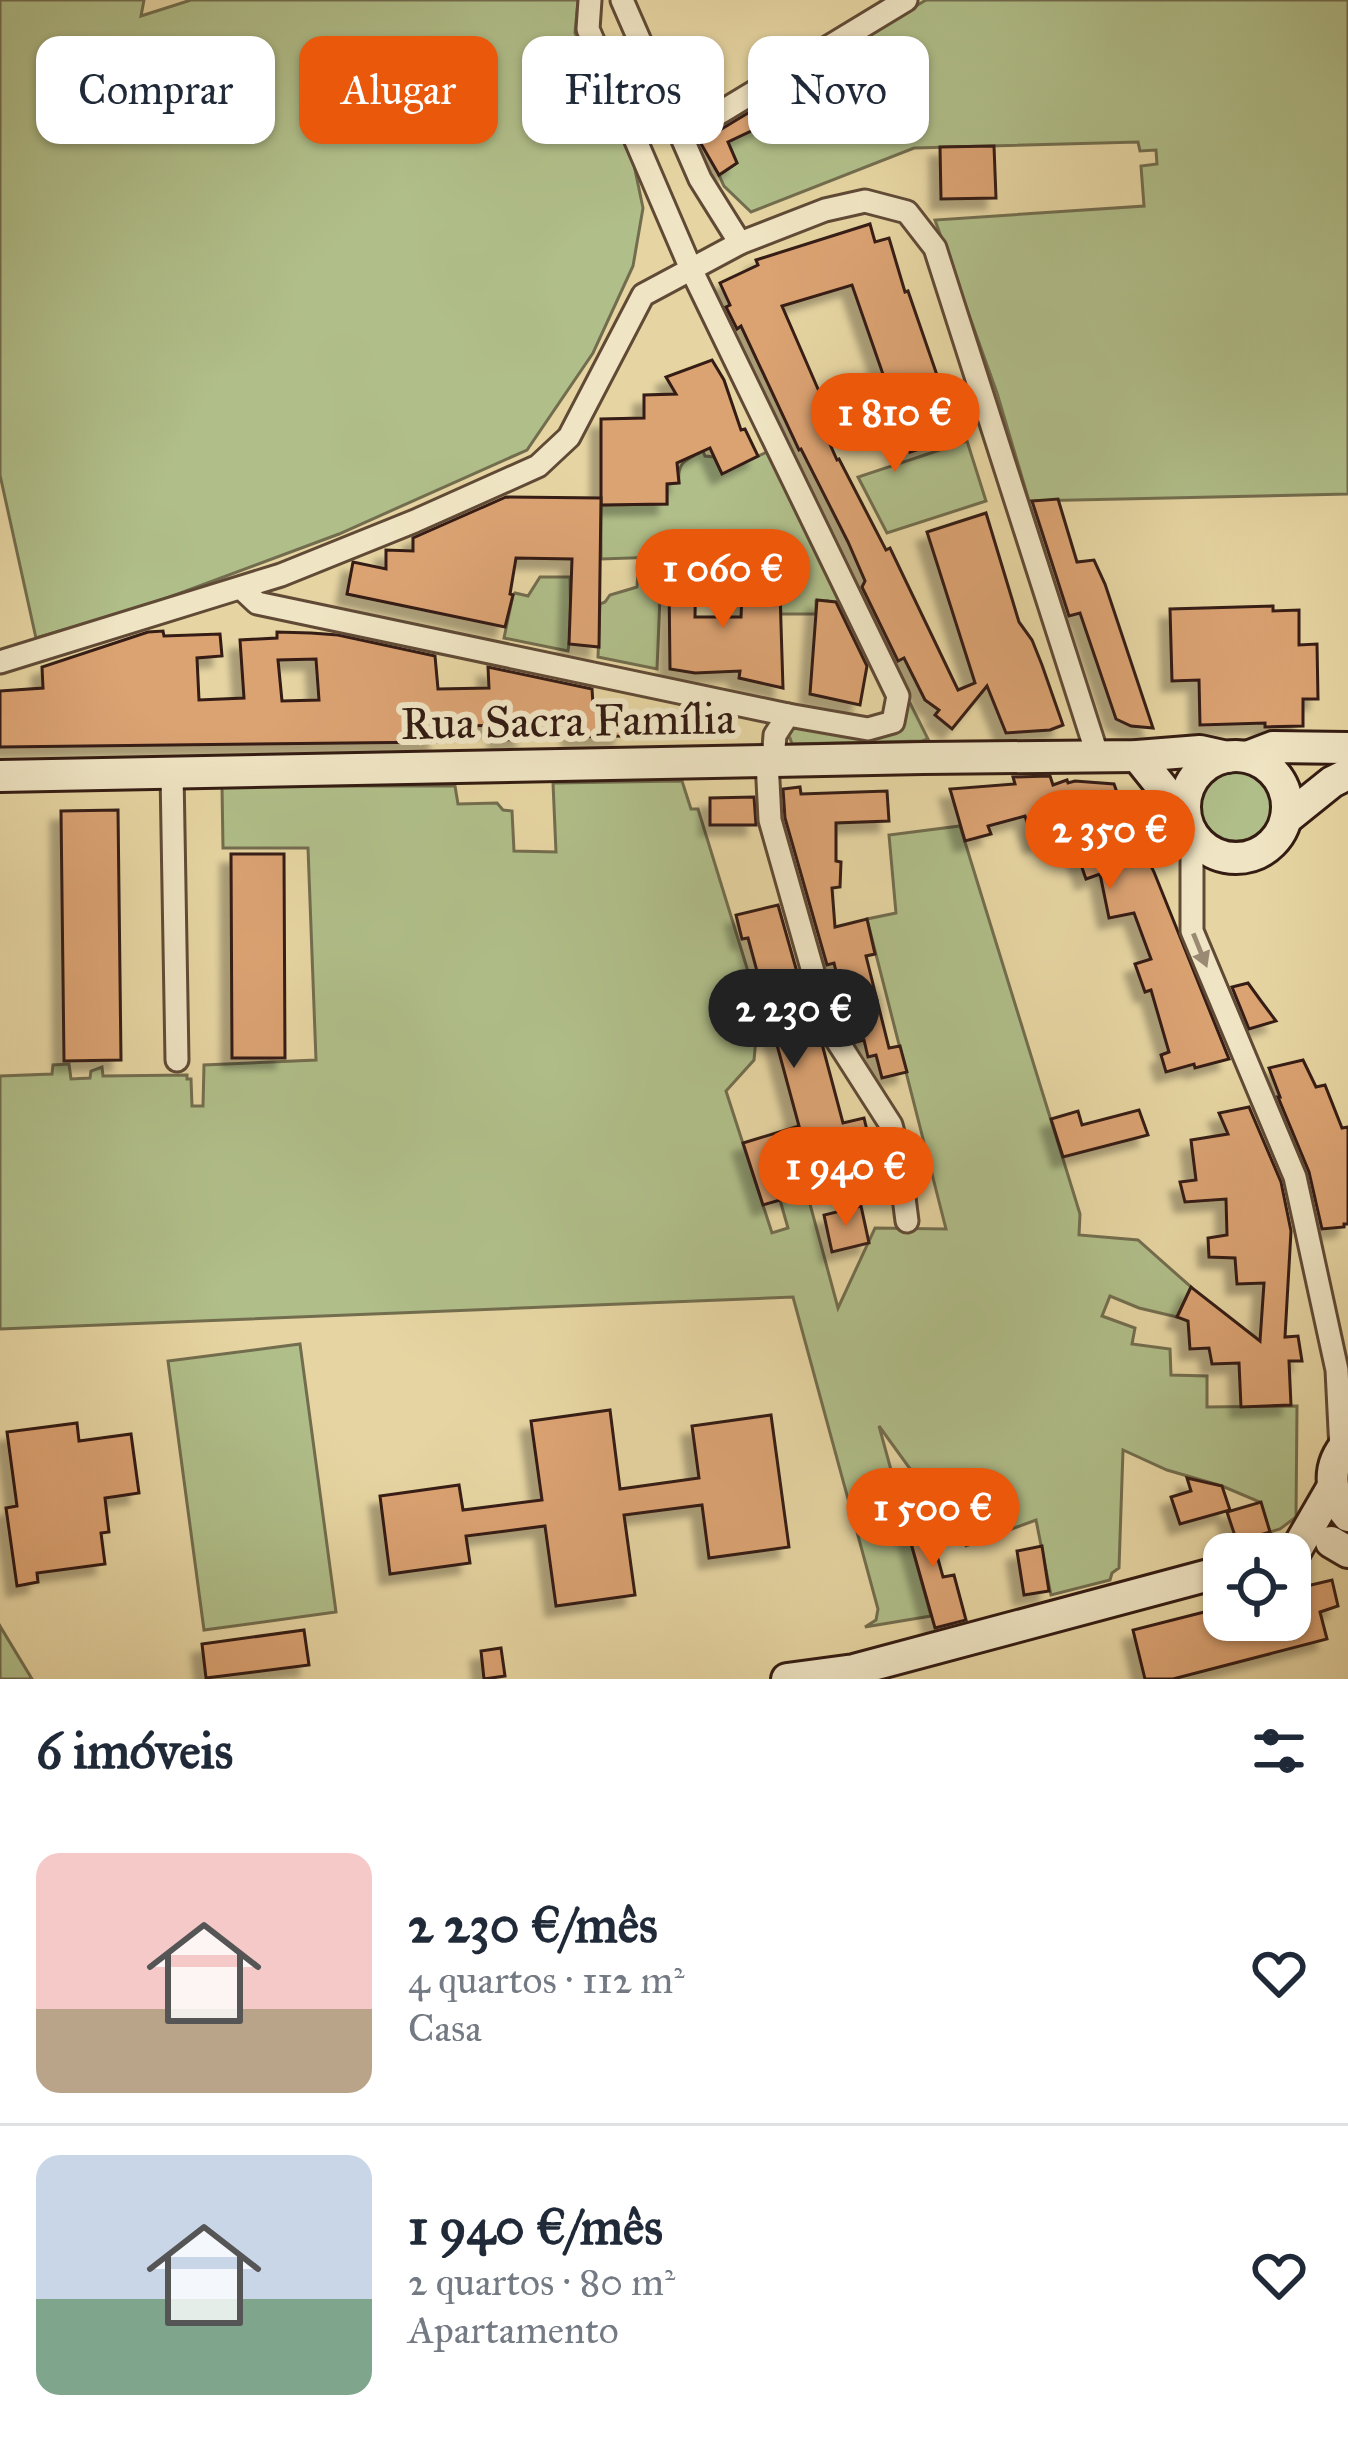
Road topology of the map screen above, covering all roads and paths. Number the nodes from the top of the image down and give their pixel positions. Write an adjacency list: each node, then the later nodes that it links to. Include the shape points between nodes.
1 (590, 0): 8 (street, via 588,29)
2 (622, 0): 4 (street)
3 (907, 0): 5 (street)
4 (638, 36)
5 (724, 109)
6 (687, 144): 7 (street)
7 (740, 243): 8 (street); 13 (street, via 865,201 907,212 935,248)
8 (691, 269): 9 (street, via 643,295 569,437 538,466); 11 (street, via 898,696 892,722 868,729)
9 (241, 588): 10 (street); 11 (street, via 257,603)
10 (0, 662)
11 (788, 716): 16 (street)
12 (1348, 748): 15 (street, Rua Sacra Família, via 1273,747)
13 (1098, 757): 14 (street, Rua Sacra Família); 16 (street, Rua Sacra Família)
14 (1137, 757): 15 (street, Rua Sacra Família); 21 (street)
15 (1237, 757): 20 (street, via 1274,773); 21 (street, via 1199,772 1185,800)
16 (770, 761): 17 (street, Rua Sacra Família); 23 (street, via 770,820 829,1028 891,1124)
17 (172, 773): 19 (street, Rua Sacra Família); 22 (street)
18 (1348, 773): 20 (street)
19 (0, 776)
20 (1286, 818): 21 (street, via 1268,848 1236,859 1204,848)
21 (1188, 825): 24 (street, one-way to 24, via 1192,931 1295,1177 1337,1370)
22 (177, 1060)
23 (908, 1221)
24 (1344, 1446): 25 (street)
25 (1332, 1488): 26 (street); 27 (street)
26 (1304, 1533)
27 (1344, 1534): 28 (street)
28 (1311, 1546)
29 (1203, 1577): 30 (street, via 854,1670)
30 (787, 1679)

